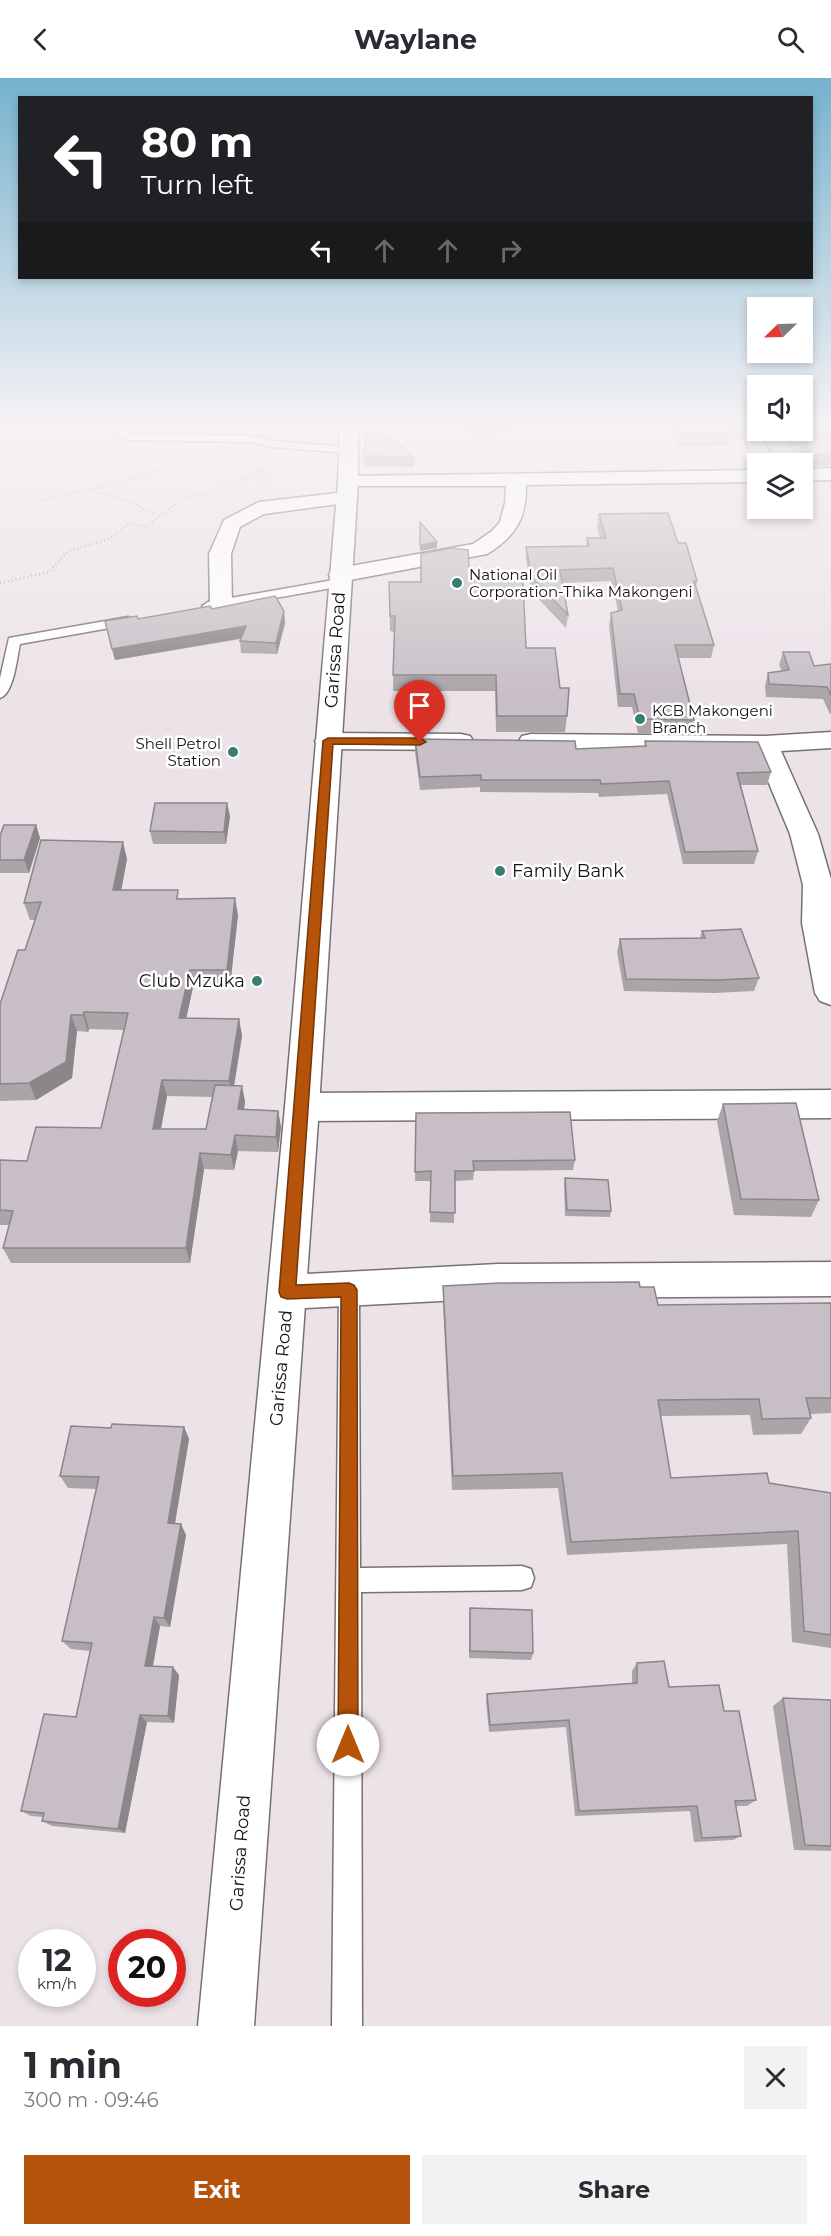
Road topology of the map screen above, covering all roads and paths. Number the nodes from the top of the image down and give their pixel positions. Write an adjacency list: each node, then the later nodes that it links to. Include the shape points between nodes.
1 (154, 514): 6 (path)
2 (161, 514): 6 (path)
3 (249, 514): 9 (main road, via 231,524 220,554)
4 (344, 514): 7 (main road, Garissa Road)
5 (514, 514): 7 (main road, via 497,539 479,549)
6 (158, 516): 8 (path, via 145,527 130,524 109,539 68,551 49,572)
7 (340, 579): 9 (lane); 15 (main road, Garissa Road)
8 (0, 583)
9 (222, 604): 10 (lane)
10 (198, 608)
11 (141, 618): 12 (lane, via 14,641)
12 (4, 667): 13 (lane)
13 (0, 694)
14 (831, 740): 16 (main road)
15 (328, 741): 16 (main road); 20 (main road, Garissa Road)
16 (765, 744): 17 (main road)
17 (825, 886): 18 (main road, via 817,923)
18 (831, 993)
19 (831, 1104): 20 (main road)
20 (302, 1107): 23 (main road, Garissa Road)
21 (831, 1279): 22 (main road, via 498,1281)
22 (349, 1290): 23 (main road); 25 (lane)
23 (287, 1292): 26 (main road, Garissa Road)
24 (522, 1578): 25 (lane)
25 (349, 1580): 27 (lane)
26 (226, 2026)
27 (347, 2026)

